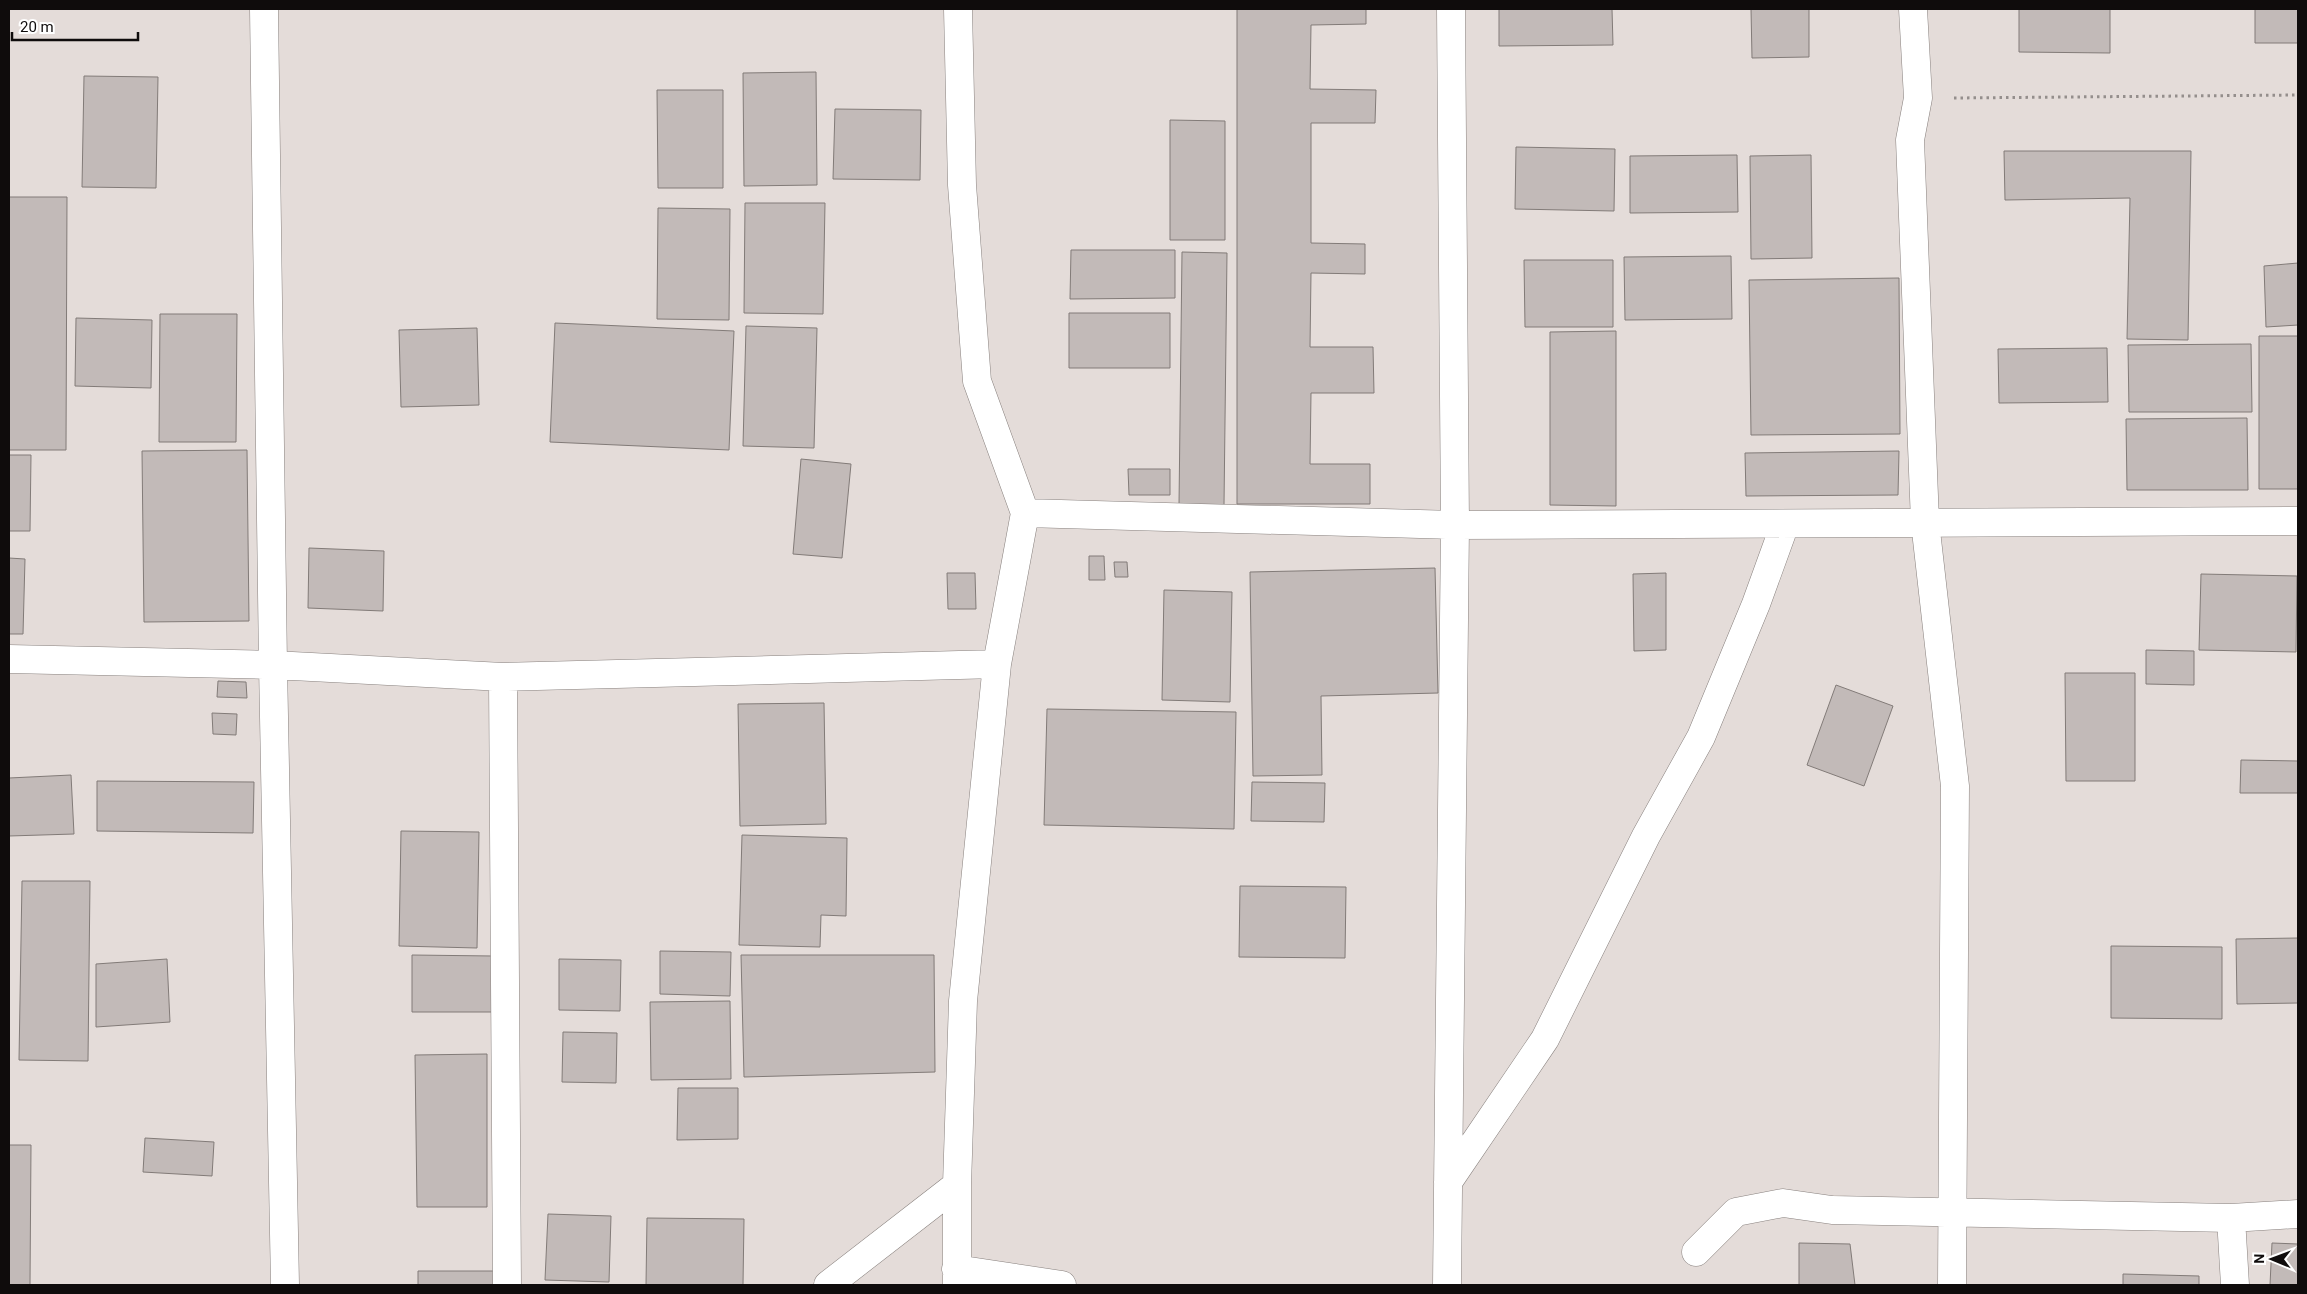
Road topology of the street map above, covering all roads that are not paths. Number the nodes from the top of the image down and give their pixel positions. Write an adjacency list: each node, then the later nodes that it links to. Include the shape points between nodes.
1 (264, 9): 12 (street)
2 (958, 9): 5 (street, via 962,185 977,381)
3 (1451, 9): 9 (street)
4 (1913, 9): 7 (street, via 1918,98 1910,140)
5 (1026, 513): 9 (street); 11 (street)
6 (2298, 521): 7 (street)
7 (1925, 522): 8 (street); 16 (street, via 1955,786)
8 (1785, 524): 9 (street); 14 (street, via 1701,737 1646,836 1545,1039)
9 (1455, 525): 14 (street)
10 (9, 660): 12 (street)
11 (997, 664): 13 (street); 15 (street, via 963,1001)
12 (273, 665): 13 (street); 21 (street)
13 (503, 677): 22 (street)
14 (1448, 1182): 25 (street)
15 (957, 1185): 20 (street); 23 (street)
16 (1952, 1211): 18 (street); 19 (street, via 1832,1210 1783,1202 1736,1212); 26 (street)
17 (2298, 1214): 18 (street)
18 (2231, 1218): 27 (street)
19 (1696, 1252)
20 (957, 1277): 24 (street)
21 (285, 1285)
22 (508, 1285)
23 (828, 1285)
24 (1062, 1285)
25 (1447, 1285)
26 (1952, 1285)
27 (2235, 1285)

